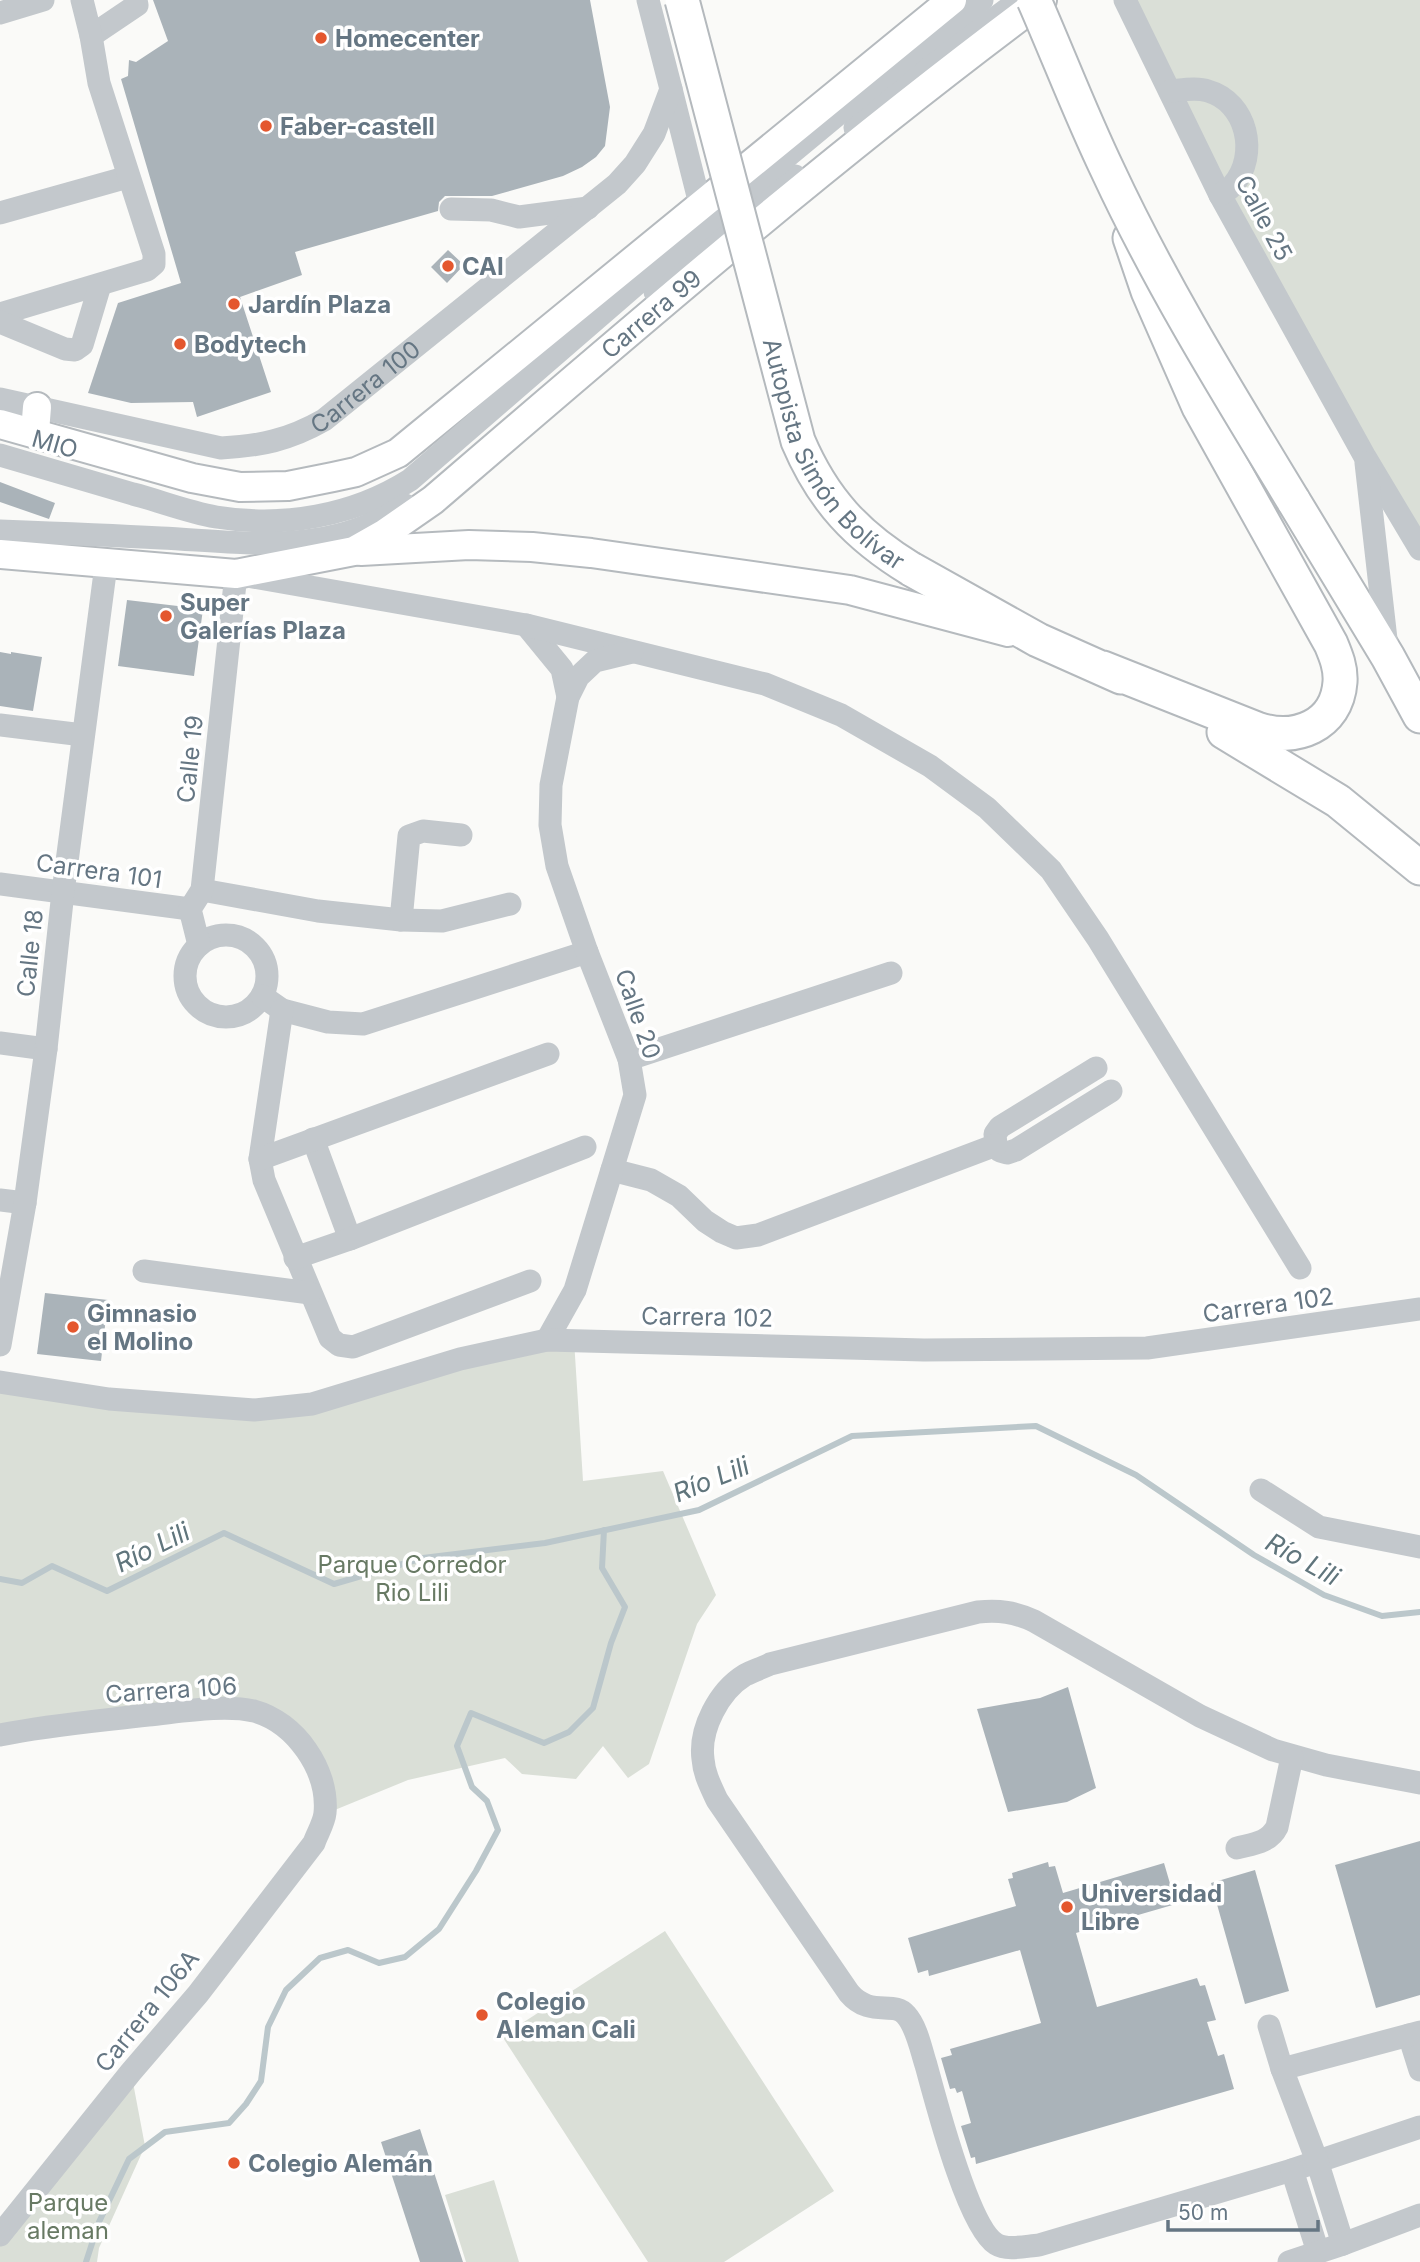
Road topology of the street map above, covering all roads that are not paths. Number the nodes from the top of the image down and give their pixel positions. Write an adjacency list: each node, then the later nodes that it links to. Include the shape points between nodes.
1 (43, 0): 12 (street)
2 (82, 0): 13 (street)
3 (136, 0): 13 (street, via 138,5)
4 (648, 0): 14 (street)
5 (682, 0): 38 (highway, Autopista Simón Bolívar, bridge, via 798,442 818,481 841,513 883,552)
6 (951, 0): 19 (main road)
7 (982, 0): 29 (street, MIO, via 717,215 410,480 388,494 342,512 251,522 213,516)
8 (1019, 0): 31 (street, via 931,65 714,241 398,510 349,533 292,544)
9 (1034, 0): 16 (highway, bridge)
10 (1042, 0): 33 (main road, Carrera 99, via 937,78 719,255 432,500)
11 (1125, 0): 15 (street, Calle 25)
12 (0, 13)
13 (91, 36): 17 (street, via 99,83)
14 (671, 89): 19 (street); 20 (street, Carrera 100, via 654,134 635,164)
15 (1170, 91): 18 (street, Calle 25); 18 (street, via 1208,90 1237,112 1248,148 1233,185)
16 (1108, 172): 40 (highway, bridge, via 1203,349); 41 (highway, bridge, via 1148,291 1199,407 1336,656 1340,684 1319,722 1284,735)
17 (128, 177): 22 (street); 23 (street, via 154,264)
18 (1220, 195): 30 (street, Calle 25)
19 (700, 204): 27 (main road, Carrera 100, via 398,453 356,472 288,486 240,487 192,478)
20 (588, 208): 21 (street, via 519,217); 27 (street, Carrera 100, via 324,420 289,437 254,447 221,448)
21 (451, 209)
22 (0, 214)
23 (100, 285): 24 (street); 25 (street, via 82,345 75,350)
24 (0, 314)
25 (0, 322)
26 (0, 399): 27 (street, Carrera 100)
27 (36, 420): 28 (main road, Carrera 100)
28 (0, 424)
29 (0, 455)
30 (1365, 457): 32 (street, Calle 25); 40 (street, Calle 25)
31 (0, 531)
32 (1420, 549)
33 (355, 551): 36 (main road, Carrera 99); 38 (main road, via 469,545 646,560 850,590)
34 (0, 554): 35 (main road)
35 (106, 565): 36 (main road); 45 (street, Calle 18)
36 (236, 574): 37 (street); 50 (street, Calle 19)
37 (526, 625): 39 (street); 42 (street, Calle 20, via 562,669)
38 (1038, 640): 41 (highway, Autopista Simón Bolívar)
39 (638, 651): 42 (street, Calle 20, via 594,661 578,677); 73 (street, via 765,684 841,715 930,766 987,808 1059,881)
40 (1388, 657): 43 (highway)
41 (1103, 668): 47 (highway, Autopista Simón Bolívar, via 1205,721 1338,801)
42 (568, 697): 54 (street, Calle 20, via 551,785 550,825 557,866)
43 (1420, 716)
44 (0, 725): 45 (street)
45 (83, 735): 49 (street, Calle 18)
46 (461, 835): 52 (street, via 423,831 409,836)
47 (1420, 868)
48 (0, 884): 49 (street, Carrera 101)
49 (63, 892): 50 (street, Carrera 101); 59 (street, Calle 18)
50 (196, 899): 52 (street, Carrera 101); 53 (street, Calle 19)
51 (510, 904): 52 (street, Carrera 101, via 442,921)
52 (401, 920)
53 (199, 945): 56 (street, via 220,935 252,944 265,963); 56 (street, via 185,969 185,984 200,1008 212,1015 240,1014)
54 (587, 952): 57 (street, via 363,1024 328,1022); 61 (street, Calle 20)
55 (891, 973): 61 (street)
56 (262, 996): 57 (street)
57 (282, 1010): 67 (street)
58 (0, 1043): 59 (street)
59 (46, 1049): 70 (street, Calle 18)
60 (548, 1054): 64 (street)
61 (629, 1059): 68 (street, Calle 20, via 635,1094)
62 (1096, 1068): 65 (street, via 1000,1127)
63 (1111, 1091): 65 (street, via 1016,1150 1007,1153)
64 (313, 1139): 67 (street); 71 (street)
65 (996, 1145): 68 (street, via 758,1235 736,1238 651,1180)
66 (585, 1147): 71 (street)
67 (260, 1159): 72 (street)
68 (612, 1170): 78 (street, Calle 20, via 575,1290)
69 (0, 1200): 70 (street)
70 (25, 1203): 79 (street, Calle 18)
71 (350, 1239): 72 (street)
72 (295, 1258): 76 (street)
73 (1300, 1268)
74 (144, 1271): 76 (street)
75 (530, 1280): 76 (street, via 353,1347 330,1338)
76 (310, 1293)
77 (1420, 1310): 78 (street, Carrera 102, via 1147,1348 924,1350)
78 (547, 1340): 80 (street, Carrera 102, via 460,1359 312,1404 254,1410 109,1399)
79 (0, 1345)
80 (0, 1382)
81 (1261, 1490): 82 (street, via 1319,1527)
82 (1420, 1547)
83 (0, 1735): 86 (street, Carrera 106, via 203,1709 251,1710 273,1717 294,1733 312,1758)
84 (1292, 1757): 85 (street); 87 (street, via 1273,1835); 94 (street, via 1200,1716 1034,1621 999,1610 770,1664 743,1676 712,1713 702,1757 717,1800 856,2002 905,2013 974,2214 998,2246 1039,2245)
85 (1420, 1783)
86 (325, 1814): 96 (street, Carrera 106A, via 314,1843 198,1994)
87 (1237, 1848)
88 (1269, 2026): 90 (street)
89 (1415, 2033): 90 (street); 91 (street)
90 (1282, 2069): 93 (street)
91 (1420, 2070)
92 (1420, 2127): 93 (street)
93 (1317, 2161): 94 (street); 97 (street)
94 (1292, 2170): 98 (street)
95 (1420, 2215): 97 (street)
96 (0, 2235)
97 (1343, 2244): 98 (street)
98 (1318, 2252): 99 (street)
99 (1289, 2262)

